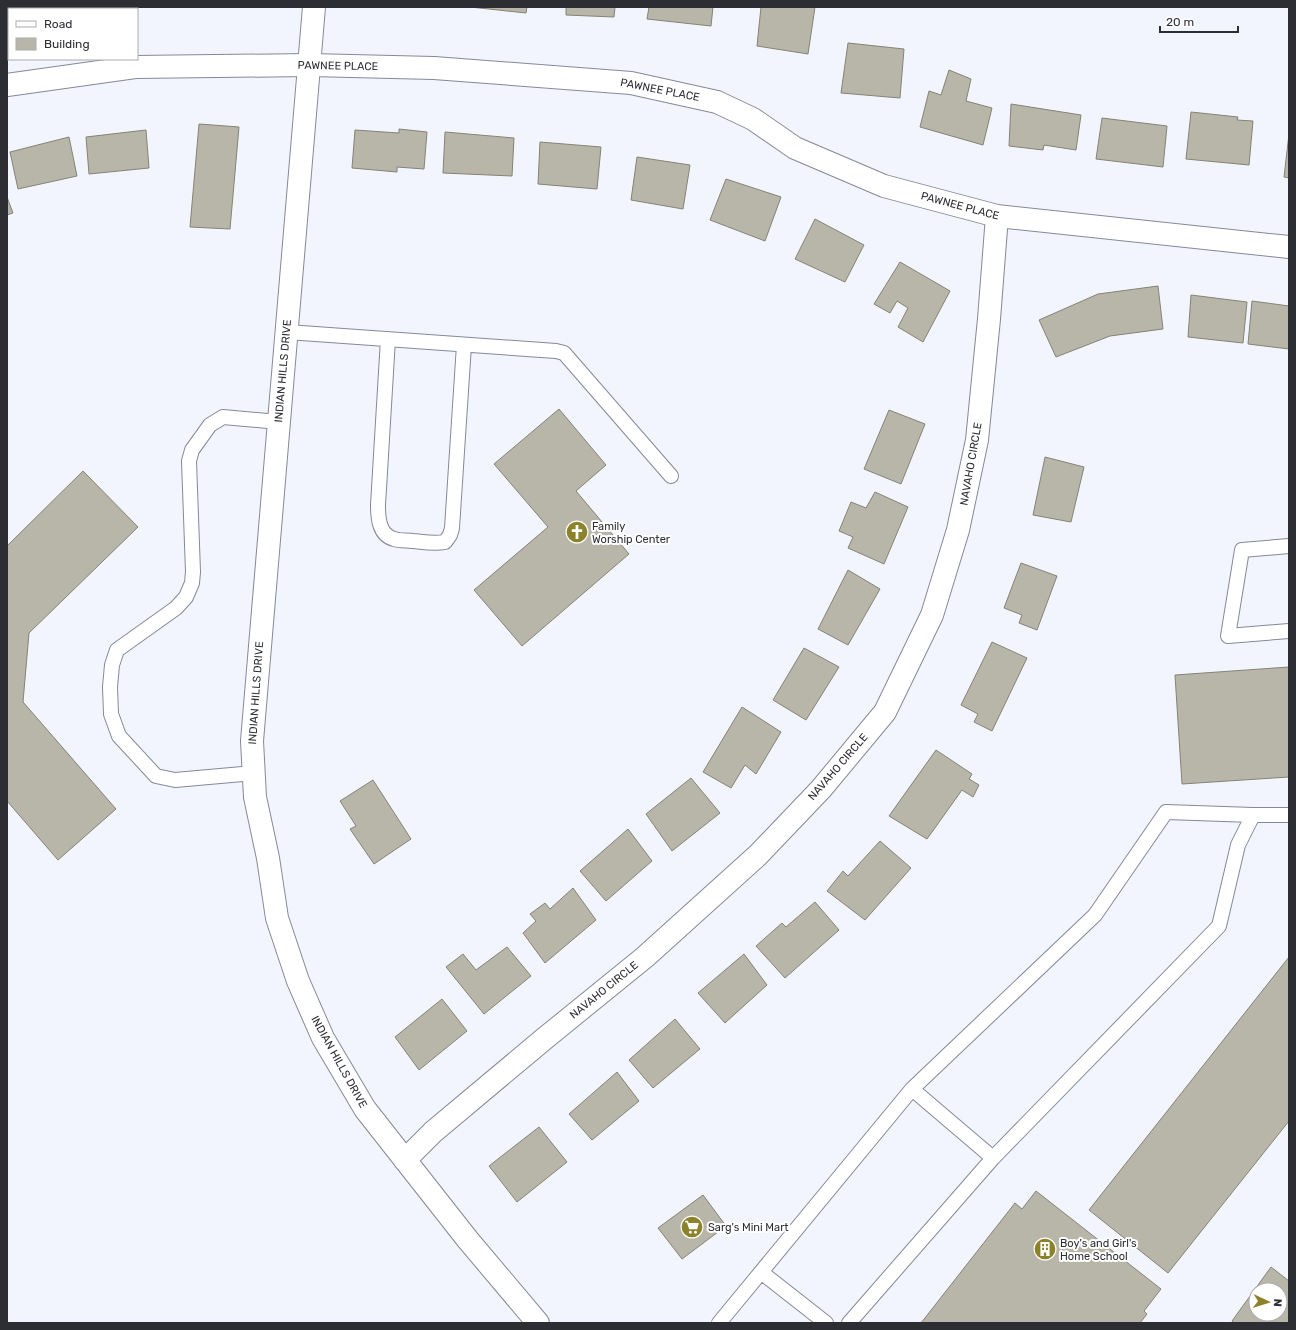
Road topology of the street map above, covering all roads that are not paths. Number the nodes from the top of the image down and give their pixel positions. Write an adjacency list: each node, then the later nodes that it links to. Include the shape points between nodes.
1 (314, 7): 2 (street, INDIAN HILLS DRIVE)
2 (310, 65): 3 (street, PAWNEE PLACE, via 135,67); 4 (street, PAWNEE PLACE, via 434,68 631,83 710,100 753,118 795,148 884,186); 6 (street, INDIAN HILLS DRIVE)
3 (7, 85)
4 (997, 216): 5 (street, PAWNEE PLACE); 18 (street, NAVAHO CIRCLE, via 977,440 958,530 932,614 885,712 821,789 758,855 645,957 433,1132)
5 (1289, 247)
6 (287, 332): 7 (lane); 9 (street, INDIAN HILLS DRIVE)
7 (388, 339): 8 (lane); 8 (lane, via 378,518 387,536 394,539 437,543 445,542 452,528)
8 (464, 345): 10 (lane, via 564,353)
9 (279, 422): 13 (street, INDIAN HILLS DRIVE, via 252,741); 13 (lane, via 223,417 210,425 192,450 189,461 192,583 186,597 176,608 117,650 112,665 110,687 111,714 119,736 156,776 175,780)
10 (671, 476)
11 (1289, 546): 12 (lane, via 1242,550 1228,636)
12 (1289, 631)
13 (254, 773): 18 (street, INDIAN HILLS DRIVE, via 255,797 277,918 298,981 323,1038 364,1109)
14 (1289, 815): 15 (lane)
15 (1253, 816): 16 (lane, via 1166,812 1095,915); 17 (lane, via 1238,845 1219,926)
16 (912, 1089): 17 (lane); 19 (lane)
17 (994, 1158): 23 (lane)
18 (405, 1160): 20 (street, INDIAN HILLS DRIVE)
19 (761, 1272): 21 (lane); 22 (lane)
20 (538, 1323)
21 (719, 1323)
22 (826, 1323)
23 (849, 1323)

